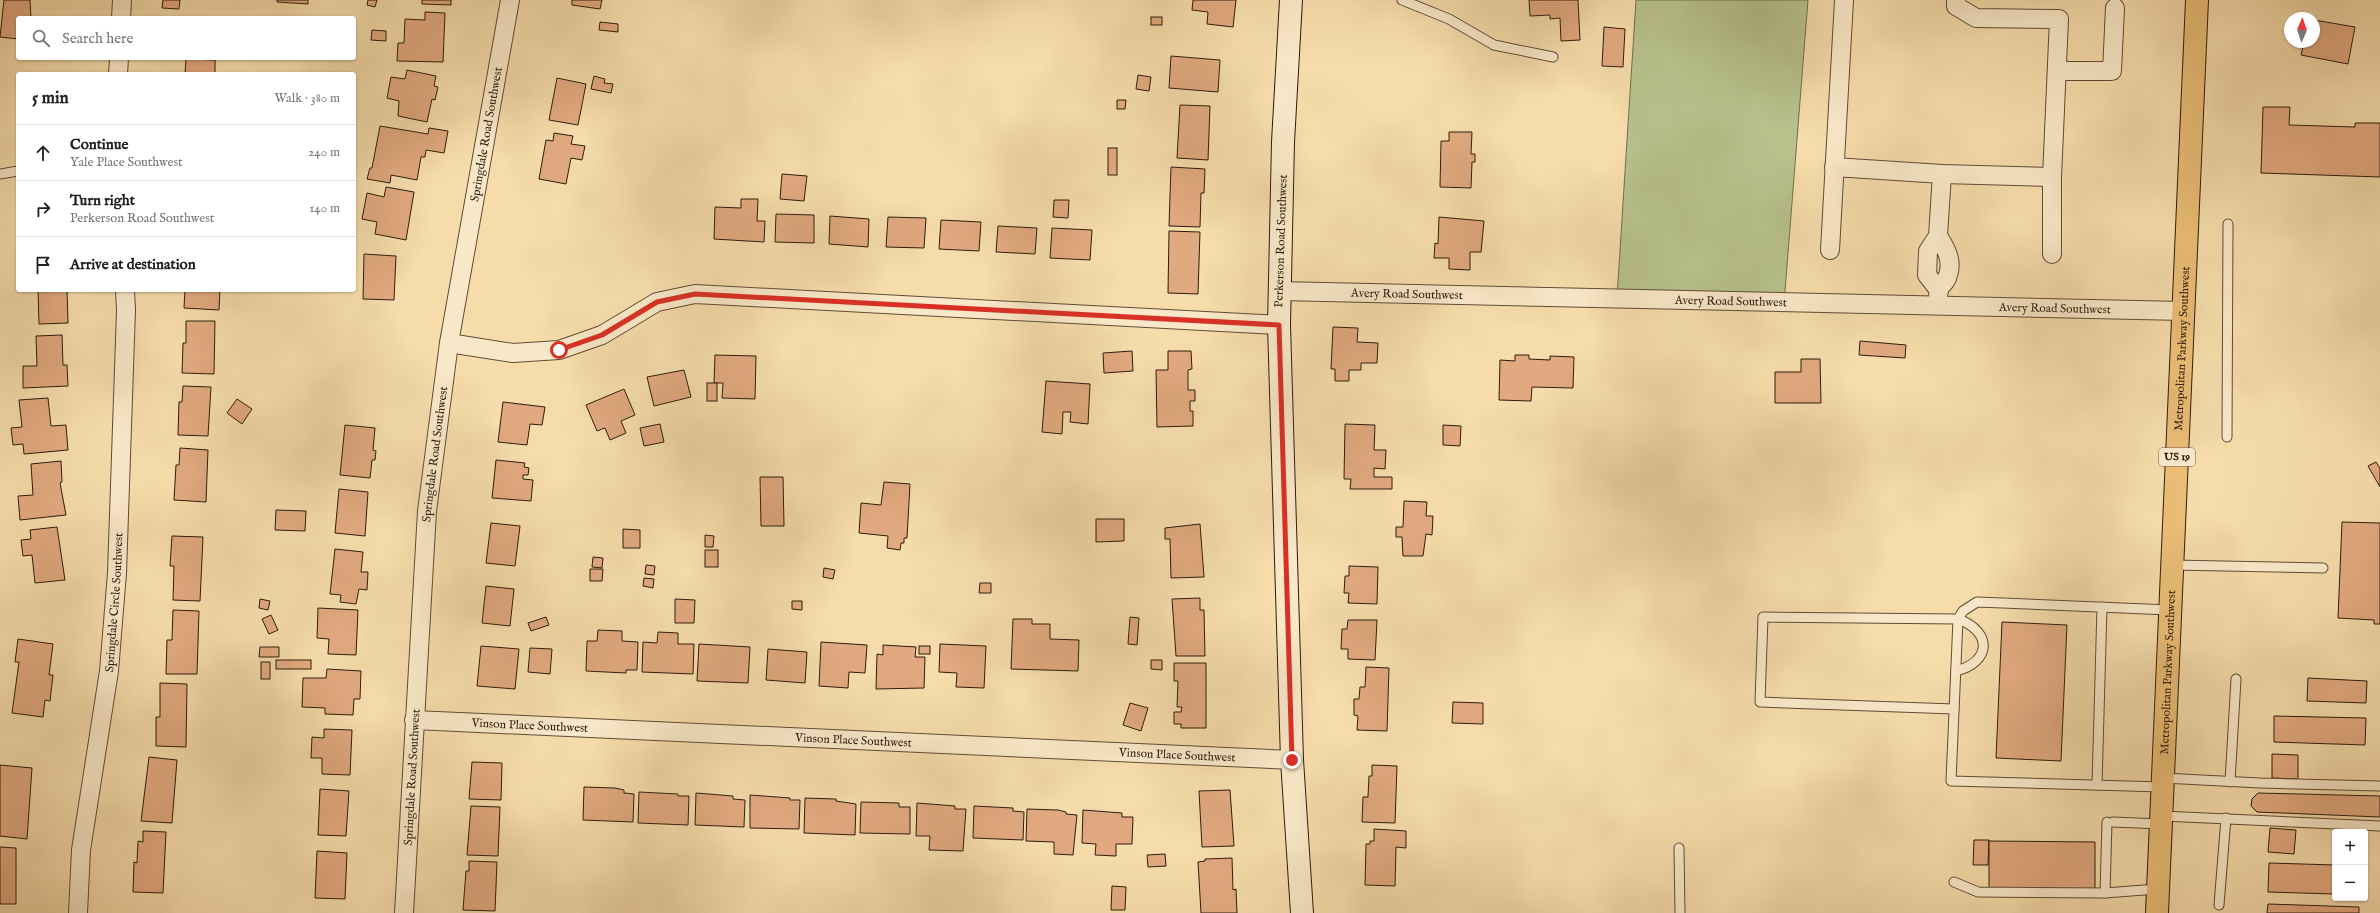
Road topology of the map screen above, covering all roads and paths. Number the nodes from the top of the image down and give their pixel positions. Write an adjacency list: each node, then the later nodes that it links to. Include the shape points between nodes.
1 (122, 0): 9 (street)
2 (510, 0): 27 (street, Springdale Road Southwest)
3 (1292, 0): 23 (street, Perkerson Road Southwest, via 1283,142)
4 (1402, 0): 10 (lane, via 1449,19 1494,46)
5 (1844, 0): 14 (street)
6 (1956, 0): 12 (street, via 1956,6 1976,18 2059,19)
7 (2197, 0): 25 (main road, Metropolitan Parkway Southwest / US 19)
8 (2115, 8): 12 (street, via 2112,71)
9 (121, 16)
10 (1553, 57)
11 (119, 60): 13 (street)
12 (2057, 70): 18 (street)
13 (118, 72)
14 (1834, 167): 17 (street); 20 (street)
15 (16, 171): 16 (lane)
16 (0, 174)
17 (1942, 174): 18 (street); 24 (street, via 1938,236 1928,251 1926,275)
18 (2052, 177): 21 (street)
19 (2228, 224): 28 (lane)
20 (1830, 250)
21 (2052, 254)
22 (125, 292): 51 (street, Springdale Circle Southwest, via 117,573 109,671 81,850)
23 (1279, 292): 24 (street, Avery Road Southwest); 26 (street, Perkerson Road Southwest)
24 (1938, 297): 25 (street, Avery Road Southwest)
25 (2184, 311): 29 (main road, Metropolitan Parkway Southwest / US 19)
26 (1279, 325): 27 (street, via 695,294 657,302 602,335 559,350 513,353); 38 (street, Perkerson Road Southwest)
27 (449, 343): 37 (street, Springdale Road Southwest, via 427,511)
28 (2227, 437)
29 (2172, 565): 30 (lane); 32 (main road, Metropolitan Parkway Southwest / US 19)
30 (2323, 568)
31 (2102, 607): 32 (lane); 33 (lane, via 1977,602 1963,611); 41 (lane)
32 (2170, 610): 39 (main road, Metropolitan Parkway Southwest / US 19)
33 (1958, 619): 34 (lane); 34 (lane, via 1979,630 1983,648 1977,662); 36 (lane, via 1763,617 1760,702)
34 (1956, 671): 36 (lane)
35 (2236, 679): 40 (lane)
36 (1954, 709): 41 (lane, via 1951,781)
37 (414, 720): 38 (street, Vinson Place Southwest); 52 (street, Springdale Road Southwest)
38 (1292, 760): 53 (street, Perkerson Road Southwest)
39 (2163, 782): 40 (lane); 41 (lane); 44 (main road, Metropolitan Parkway Southwest / US 19)
40 (2230, 782): 42 (lane)
41 (2097, 785)
42 (2380, 786)
43 (2226, 818): 44 (lane); 45 (lane); 50 (lane)
44 (2161, 820): 48 (main road, Metropolitan Parkway Southwest / US 19); 49 (lane, via 2110,822)
45 (2380, 826)
46 (1679, 848): 54 (lane)
47 (1954, 882): 49 (lane, via 1978,892)
48 (2158, 889): 49 (lane); 55 (main road, Metropolitan Parkway Southwest / US 19)
49 (2105, 893)
50 (2219, 905)
51 (78, 913)
52 (404, 913)
53 (1302, 913)
54 (1680, 913)
55 (2156, 913)

